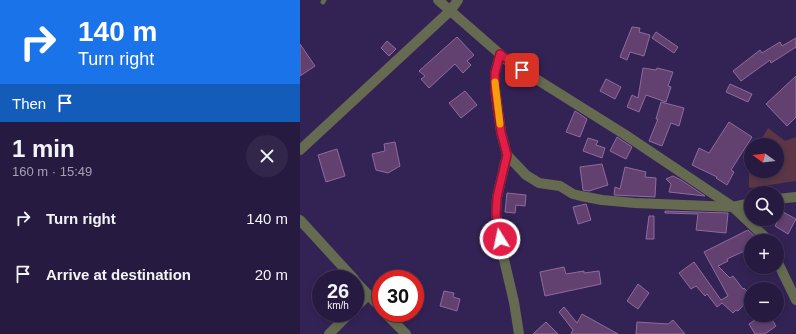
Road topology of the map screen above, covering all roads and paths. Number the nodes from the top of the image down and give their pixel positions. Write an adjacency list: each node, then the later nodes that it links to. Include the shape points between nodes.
1 (438, 0): 3 (street)
2 (458, 0): 3 (street)
3 (450, 11): 4 (street); 5 (street)
4 (500, 54): 6 (street, via 495,73 495,89); 10 (street)
5 (300, 150)
6 (507, 155): 10 (street, via 526,175 539,183 560,186 581,196 635,203); 24 (street, via 497,197 496,214)
7 (796, 197): 8 (street)
8 (784, 198)
9 (744, 205): 10 (street)
10 (733, 207): 12 (street)
11 (300, 220): 13 (street)
12 (762, 234)
13 (345, 270)
14 (783, 274): 19 (street)
15 (364, 291): 16 (street)
16 (368, 295): 17 (street); 18 (street)
17 (364, 299)
18 (372, 299)
19 (796, 300)
20 (341, 322): 22 (street)
21 (394, 322): 23 (street)
22 (329, 334)
23 (406, 334)
24 (519, 334)

